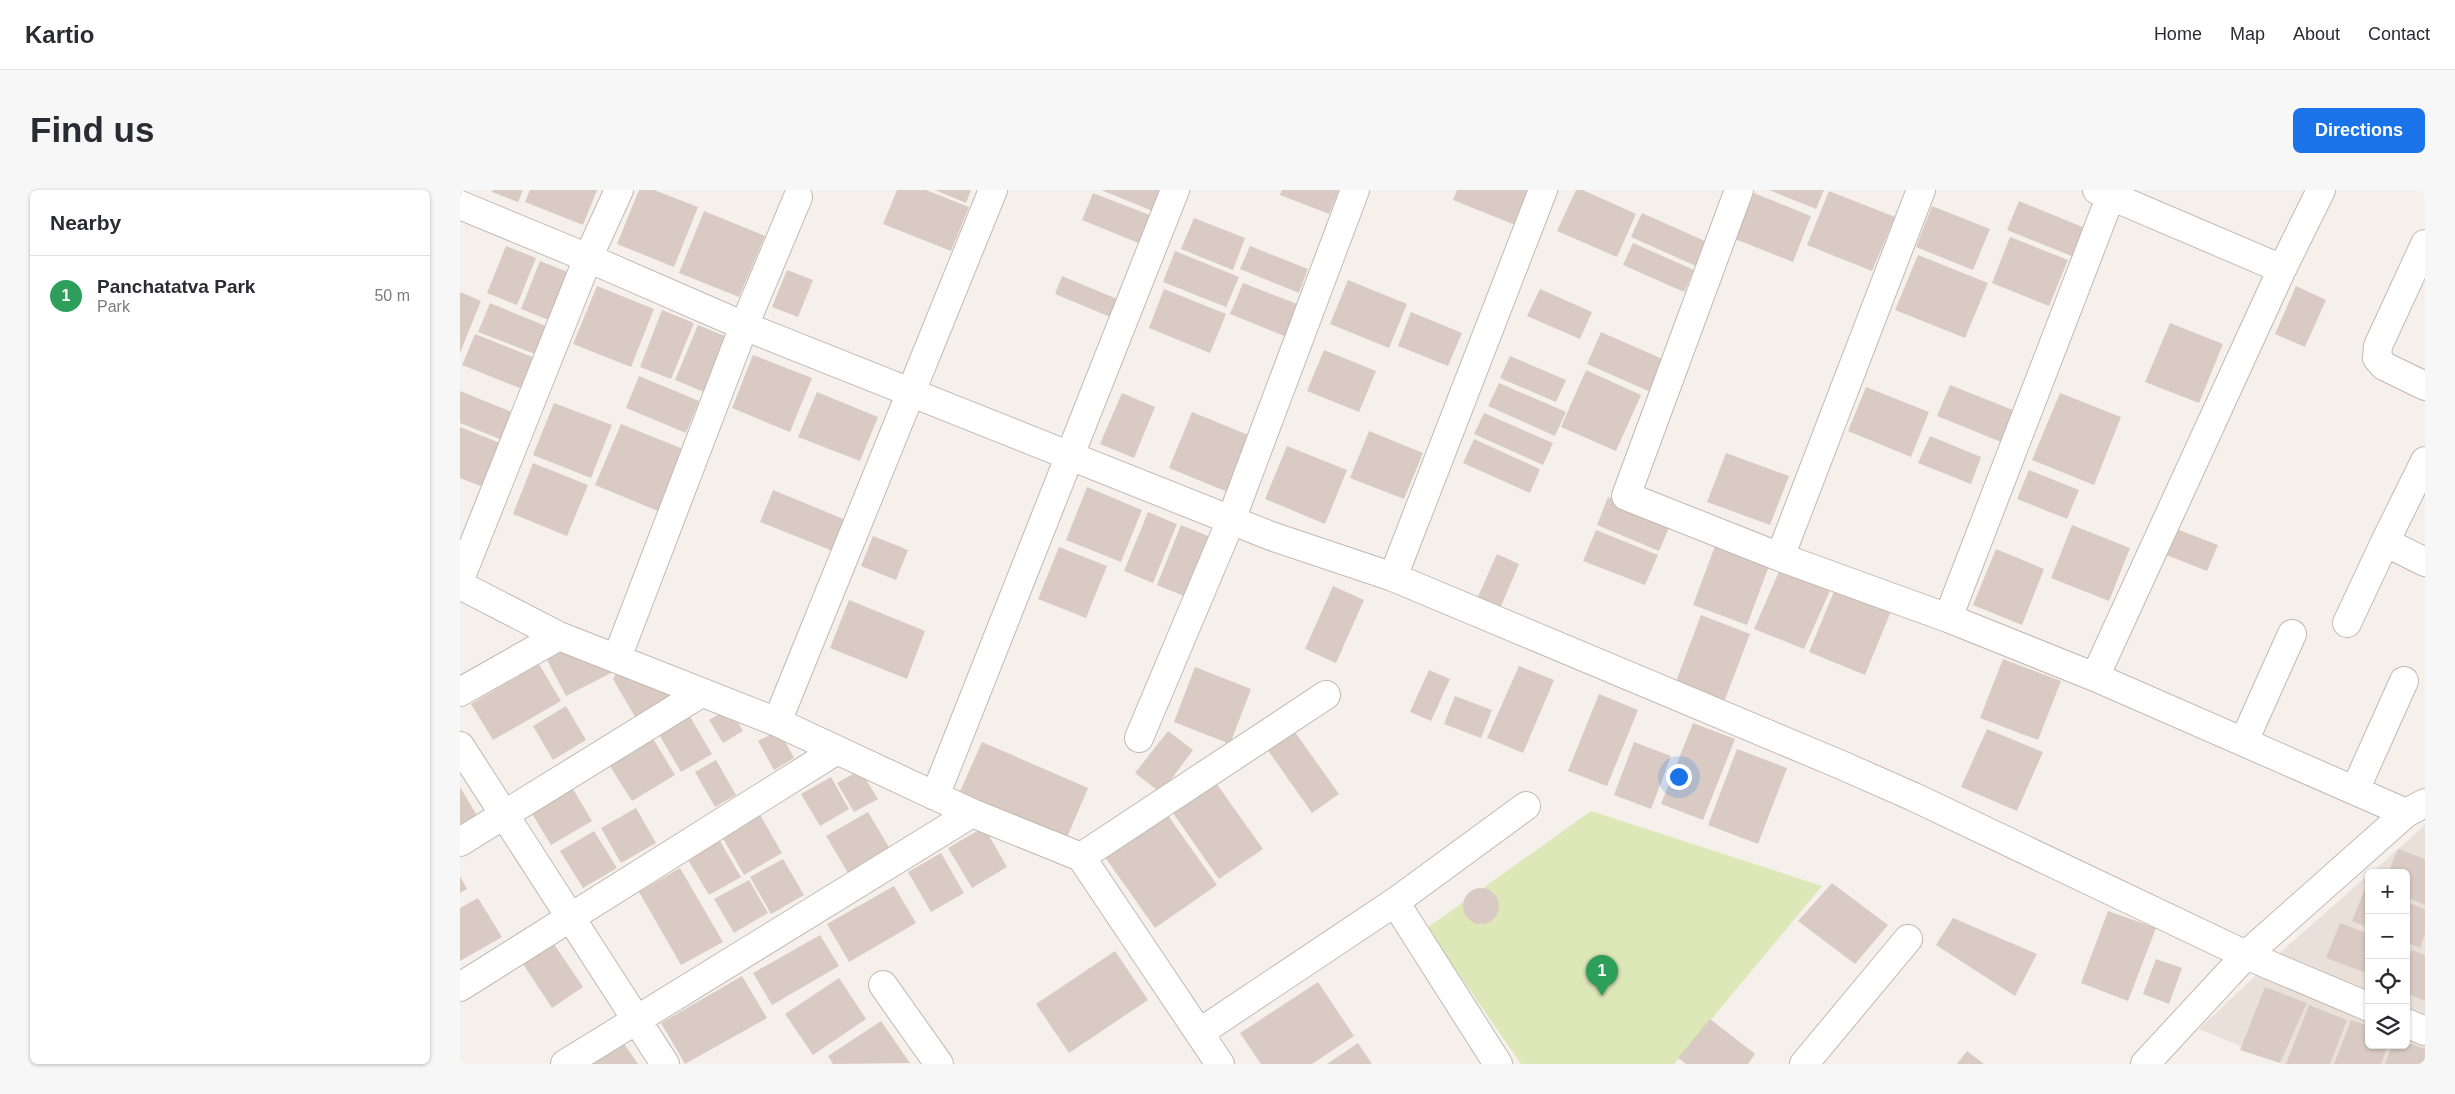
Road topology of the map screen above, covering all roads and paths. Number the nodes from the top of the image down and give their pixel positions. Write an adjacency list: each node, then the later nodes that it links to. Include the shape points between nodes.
1 (619, 190): 13 (street)
2 (993, 190): 17 (street)
3 (1175, 190): 18 (street)
4 (1355, 190): 20 (street)
5 (1544, 190): 24 (street)
6 (1739, 190): 22 (street, via 1626,496)
7 (1921, 190): 22 (street)
8 (2321, 190): 14 (street)
9 (2107, 192): 14 (street); 27 (street)
10 (798, 197): 15 (street)
11 (460, 205): 13 (street)
12 (2425, 244): 16 (street, via 2378,346 2377,358 2384,366)
13 (588, 258): 15 (street); 25 (street)
14 (2282, 269): 32 (street)
15 (744, 326): 17 (street); 31 (street)
16 (2425, 386)
17 (912, 394): 18 (street); 37 (street)
18 (1070, 458): 20 (street); 43 (street)
19 (2425, 461): 21 (street)
20 (1231, 520): 24 (street); 38 (street)
21 (2385, 542): 23 (street); 28 (street)
22 (1780, 557): 27 (street)
23 (2425, 562)
24 (1393, 578): 53 (street, via 1881,782)
25 (460, 579)
26 (460, 585): 30 (street)
27 (1948, 618): 32 (street)
28 (2347, 623)
29 (2292, 634): 39 (street)
30 (559, 636): 31 (street); 34 (street)
31 (617, 658): 35 (street)
32 (2095, 677): 39 (street)
33 (2404, 681): 42 (street)
34 (460, 692)
35 (701, 693): 37 (street); 47 (street)
36 (1326, 695): 49 (street)
37 (777, 722): 41 (street)
38 (1139, 738)
39 (2244, 741): 42 (street)
40 (460, 746): 47 (street)
41 (837, 750): 43 (street); 51 (street)
42 (2354, 790): 45 (street)
43 (935, 796): 46 (street)
44 (1526, 806): 50 (street)
45 (2415, 808): 53 (street)
46 (972, 813): 49 (street); 57 (street)
47 (504, 814): 48 (street); 51 (street)
48 (460, 842)
49 (1081, 856): 60 (street)
50 (1395, 902): 60 (street); 65 (street)
51 (570, 919): 55 (street); 57 (street)
52 (1908, 939): 66 (street)
53 (2246, 955): 56 (street); 67 (street)
54 (883, 985): 63 (street)
55 (460, 986)
56 (2365, 1006)
57 (638, 1020): 61 (street); 62 (street)
58 (2410, 1025): 59 (street)
59 (2425, 1031)
60 (1199, 1033): 64 (street)
61 (565, 1064)
62 (665, 1064)
63 (939, 1064)
64 (1220, 1064)
65 (1498, 1064)
66 (1804, 1064)
67 (2145, 1064)

